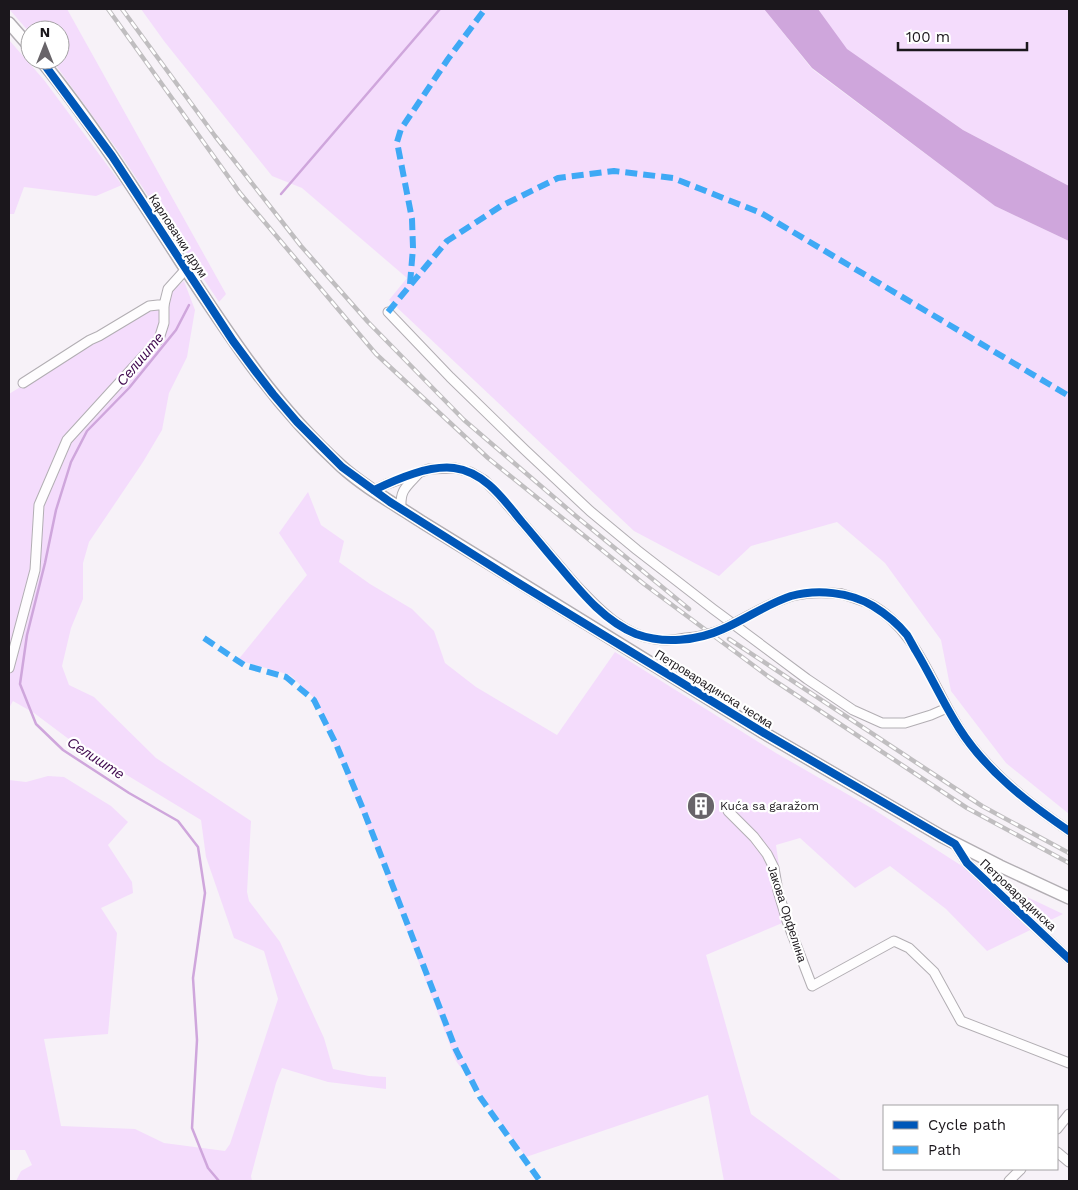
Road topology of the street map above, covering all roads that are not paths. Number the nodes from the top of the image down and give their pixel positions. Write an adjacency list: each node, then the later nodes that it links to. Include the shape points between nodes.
1 (9, 23): 2 (main road)
2 (20, 35)
3 (48, 70): 4 (main road, Карловачки друм, via 112,156)
4 (186, 269): 5 (street, via 168,289); 8 (main road, Карловачки друм, via 246,359)
5 (164, 305): 7 (street, via 149,306); 12 (street, via 164,323 159,339 67,440 39,505 35,570)
6 (388, 312): 13 (street, via 450,378 590,511 705,604 806,679 853,710 882,723 906,723)
7 (23, 383)
8 (297, 422): 10 (main road, Петроварадинска чесма, via 342,467)
9 (420, 472): 10 (street); 11 (street, via 403,490); 13 (street, bridge, via 455,468 484,480 597,608 635,633 655,639 698,637 722,630 792,596 842,594 872,605 892,619 907,636)
10 (374, 490): 11 (main road, Петроварадинска чесма)
11 (401, 508): 16 (main road, Петроварадинска чесма, via 764,733)
12 (9, 668)
13 (946, 708): 15 (street, via 968,741 1008,785)
14 (728, 811): 19 (street, Јакова Орфелина, via 754,837 774,868 787,921 812,986 894,941 909,948 934,972 962,1021)
15 (1069, 831)
16 (955, 844): 17 (main road, Петроварадинска чесма); 18 (street, Петроварадинска, via 967,862)
17 (1069, 898)
18 (1069, 959)
19 (1069, 1063)
20 (1069, 1114): 21 (street)
21 (1058, 1127)
22 (1058, 1153): 23 (street)
23 (1069, 1162)
24 (1019, 1170): 25 (street)
25 (1009, 1181)

